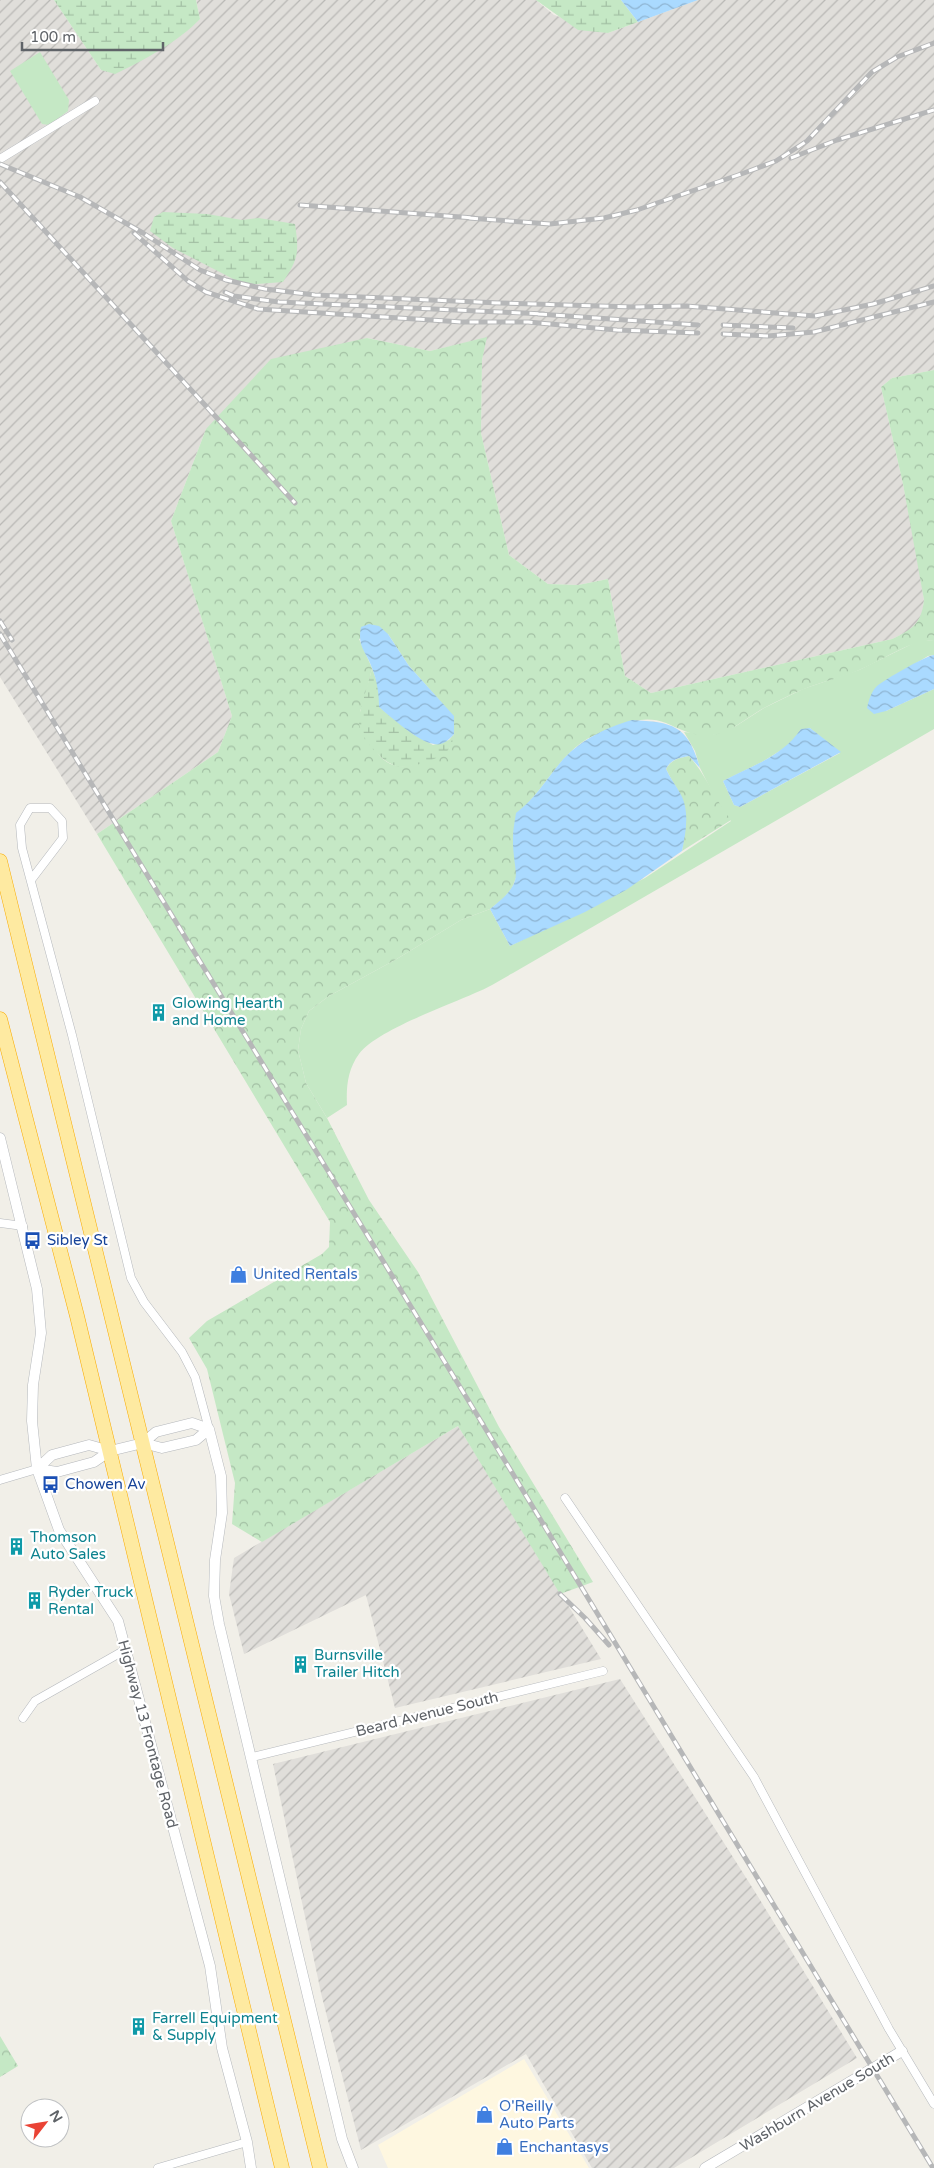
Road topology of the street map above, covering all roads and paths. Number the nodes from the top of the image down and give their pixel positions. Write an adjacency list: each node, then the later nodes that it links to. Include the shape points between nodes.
1 (95, 101): 2 (street)
2 (0, 159)
3 (0, 861): 10 (highway)
4 (31, 880): 4 (street, via 63,838 62,821 50,808 30,808 20,825 22,848); 9 (street, via 132,1278 144,1302 182,1352 194,1377)
5 (0, 1019): 11 (highway)
6 (0, 1138): 8 (street, Highway 13 Frontage Road)
7 (0, 1223): 8 (street)
8 (22, 1226): 12 (street, Highway 13 Frontage Road, via 37,1290 41,1333 33,1385 32,1421)
9 (209, 1429): 10 (street, via 196,1440 162,1448); 10 (street, via 192,1423 156,1432); 18 (street, via 221,1476 222,1513 214,1596)
10 (143, 1443): 11 (street); 25 (highway)
11 (110, 1451): 12 (street, via 94,1462 57,1472); 12 (street, via 90,1445 52,1455); 24 (highway)
12 (37, 1469): 13 (street); 15 (street, Highway 13 Frontage Road, via 60,1530 118,1622)
13 (0, 1480)
14 (565, 1498): 19 (street, via 754,1777)
15 (125, 1650): 17 (street, via 35,1701); 21 (street, Highway 13 Frontage Road, via 210,1966 222,2048)
16 (603, 1671): 18 (street, Beard Avenue South)
17 (23, 1718)
18 (252, 1756): 26 (street, via 342,2139)
19 (902, 2051): 20 (street); 27 (street, Washburn Avenue South)
20 (934, 2104)
21 (247, 2142): 22 (street); 23 (street, Highway 13 Frontage Road)
22 (158, 2168)
23 (251, 2168)
24 (282, 2168)
25 (320, 2168)
26 (354, 2168)
27 (705, 2168)

